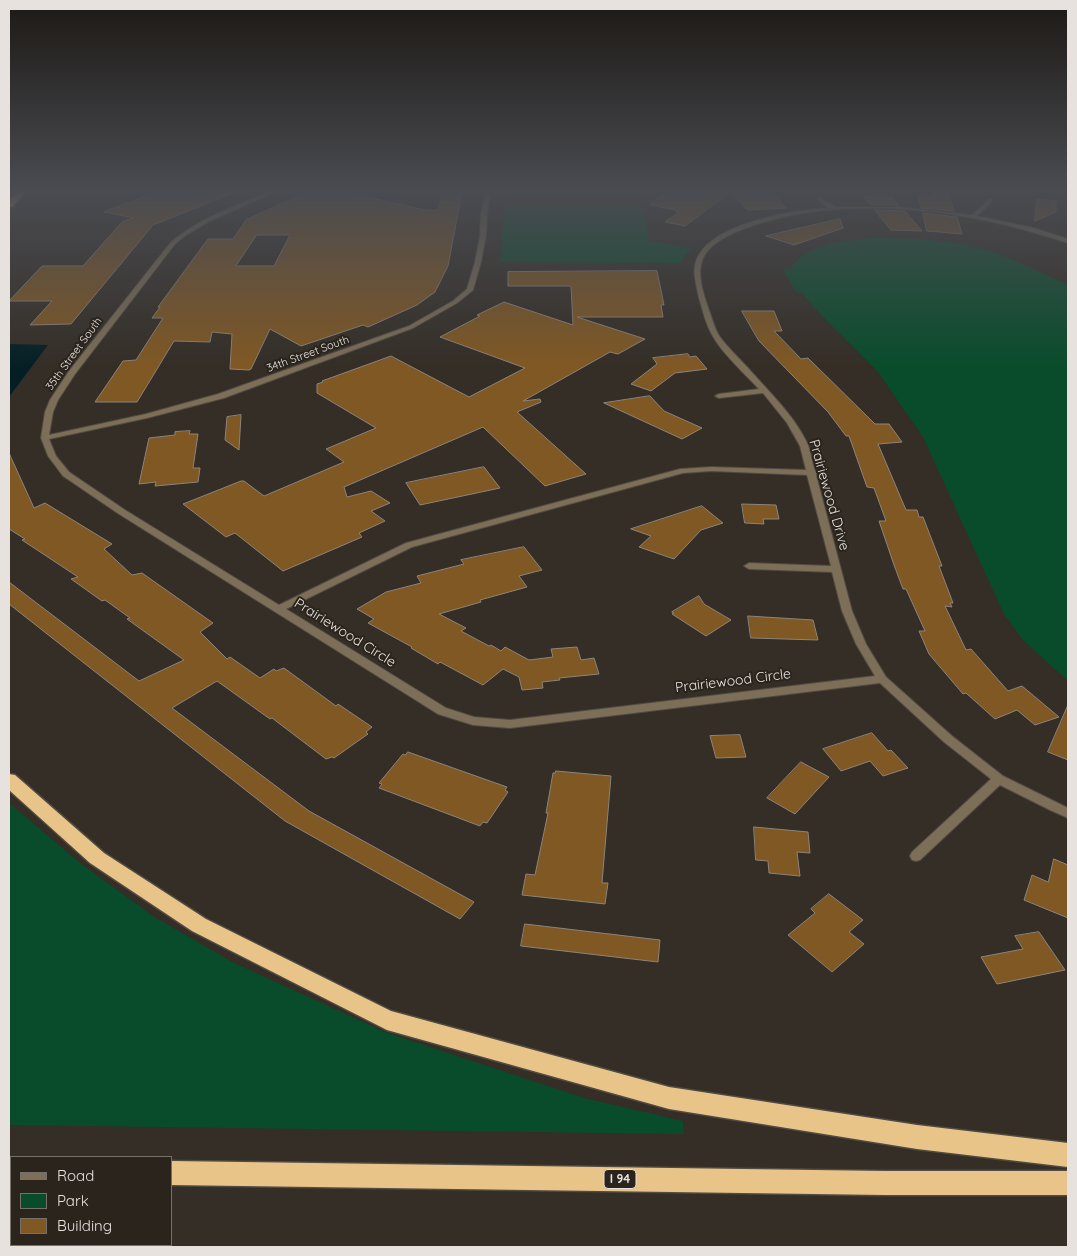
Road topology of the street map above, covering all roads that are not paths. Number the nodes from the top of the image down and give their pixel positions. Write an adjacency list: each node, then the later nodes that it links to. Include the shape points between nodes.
1 (167, 251): 6 (street, 35th Street South, via 59,391 49,412)
2 (480, 251): 6 (street, 34th Street South, via 470,290 411,327 221,396)
3 (705, 251): 4 (street, Prairiewood Drive, via 698,266 711,328)
4 (763, 391): 5 (street); 7 (street, Prairiewood Drive, via 791,423 804,446)
5 (719, 396)
6 (45, 438): 10 (street, via 52,456 66,474)
7 (813, 473): 9 (street, Prairiewood Drive); 10 (street, Prairiewood Circle, via 683,471 409,545)
8 (749, 566): 9 (street)
9 (837, 569): 11 (street, Prairiewood Drive, via 847,612)
10 (278, 608): 11 (street, Prairiewood Circle, via 442,712 473,721 510,724)
11 (882, 679): 12 (street, Prairiewood Drive, via 948,739)
12 (999, 779): 14 (street, Prairiewood Drive); 15 (street)
13 (9, 780): 16 (highway, via 97,858 199,925 387,1020 670,1098 917,1137)
14 (1068, 813)
15 (916, 856)
16 (1068, 1154)
17 (172, 1173): 18 (highway, I 94)
18 (1068, 1183)

